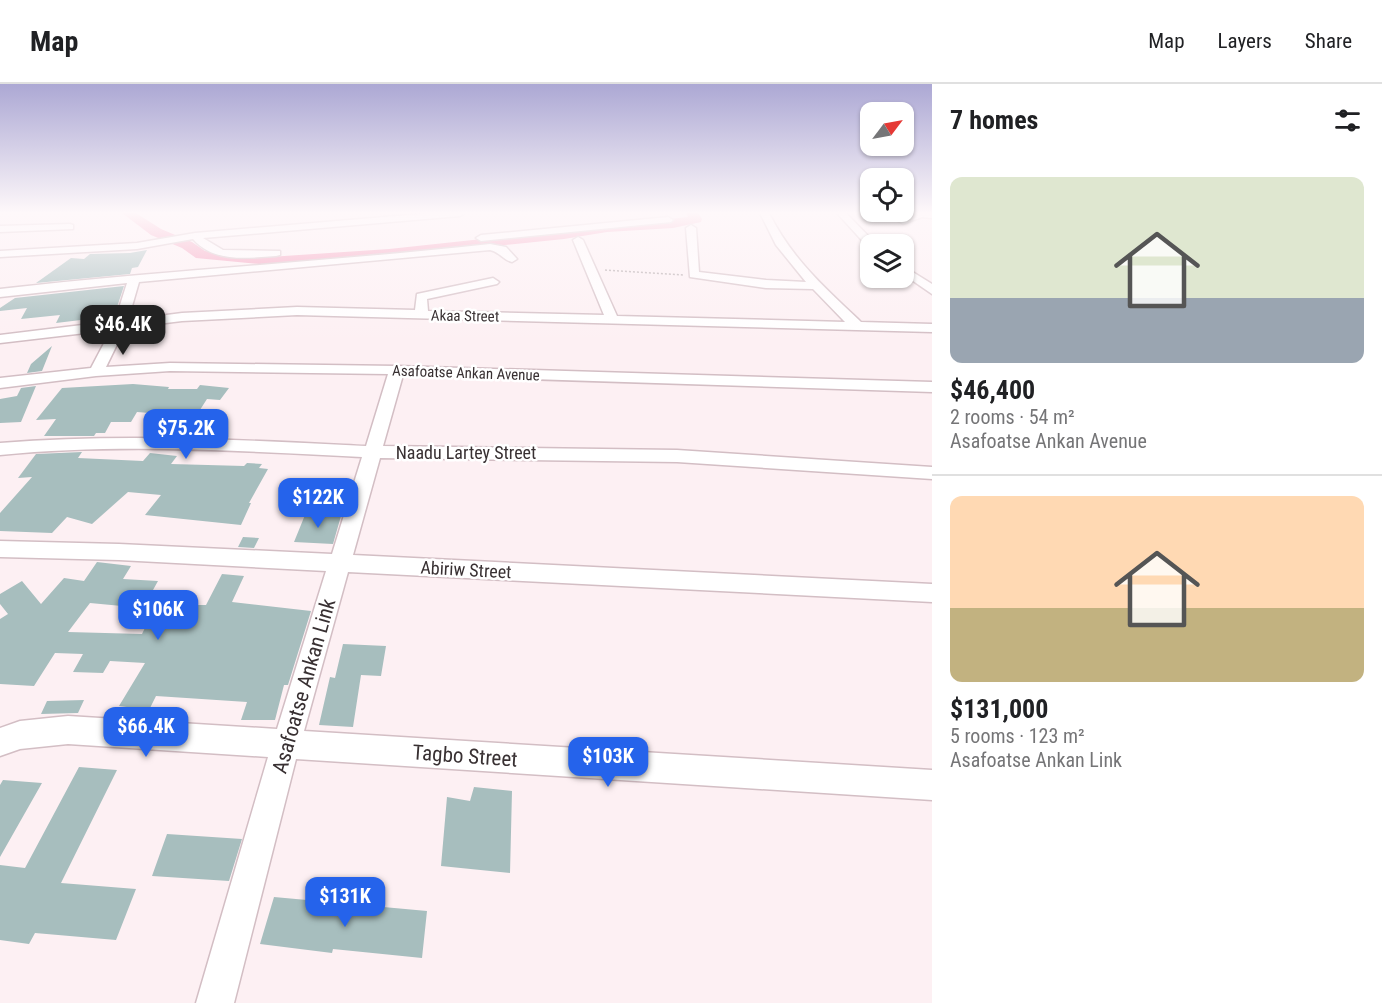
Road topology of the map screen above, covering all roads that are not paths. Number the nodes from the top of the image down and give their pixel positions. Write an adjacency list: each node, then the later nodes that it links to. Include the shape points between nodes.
1 (405, 256): 8 (street)
2 (509, 256): 6 (street)
3 (585, 256): 14 (street)
4 (693, 256): 12 (street, via 694,275)
5 (789, 256): 12 (street)
6 (512, 259)
7 (914, 277): 10 (street)
8 (134, 278): 11 (street); 15 (street)
9 (493, 282): 13 (street, via 421,297)
10 (932, 290)
11 (0, 292)
12 (825, 293): 16 (street)
13 (422, 315): 14 (street, Akaa Street); 15 (street, Akaa Street, via 253,312)
14 (612, 319): 16 (street, Akaa Street)
15 (120, 325): 18 (street, Akaa Street); 20 (street)
16 (857, 326): 17 (street, Akaa Street)
17 (932, 328)
18 (0, 339)
19 (397, 370): 20 (street, Asafoatse Ankan Avenue, via 170,367); 22 (street, Asafoatse Ankan Avenue); 24 (street, Asafoatse Ankan Link)
20 (96, 372): 21 (street, Asafoatse Ankan Avenue)
21 (0, 383)
22 (932, 387)
23 (0, 450): 24 (street, Naadu Lartey Street, via 120,441)
24 (372, 452): 25 (street, Naadu Lartey Street, via 676,456); 27 (street, Asafoatse Ankan Link)
25 (932, 473)
26 (0, 549): 27 (street, Abiriw Street)
27 (339, 563): 28 (street, Abiriw Street); 30 (street, Asafoatse Ankan Link)
28 (932, 593)
29 (0, 742): 30 (street, Tagbo Street, via 20,735 68,730)
30 (286, 744): 31 (street, Tagbo Street); 32 (street, Asafoatse Ankan Link)
31 (932, 785)
32 (215, 1003)

